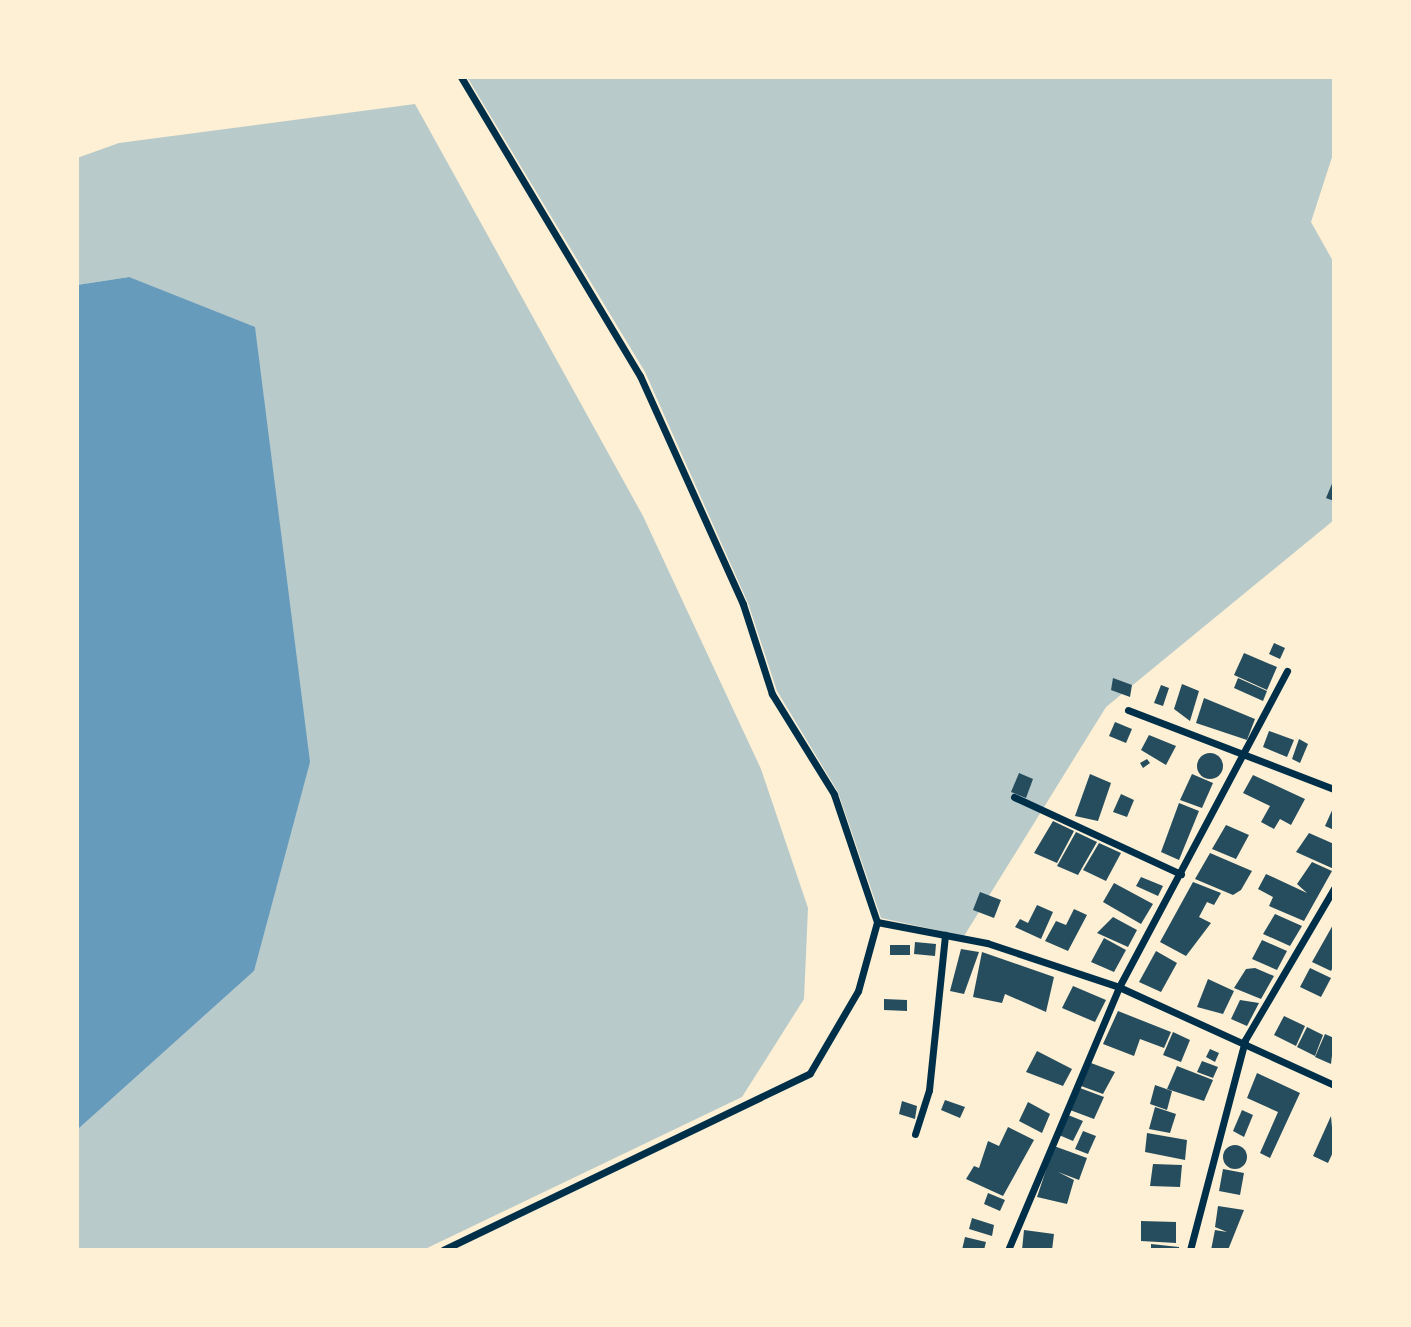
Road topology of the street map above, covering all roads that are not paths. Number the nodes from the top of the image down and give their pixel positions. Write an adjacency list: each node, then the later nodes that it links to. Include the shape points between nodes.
1 (461, 77): 9 (street, via 640,376 743,604 772,694 834,793)
2 (1287, 671): 4 (street)
3 (1128, 710): 4 (street)
4 (1248, 751): 5 (street); 7 (street)
5 (1334, 789)
6 (1014, 797): 7 (street)
7 (1181, 874): 11 (street)
8 (1334, 888): 12 (street)
9 (877, 922): 10 (street); 15 (street, via 858,992 810,1073)
10 (945, 935): 11 (street); 14 (street, via 929,1090)
11 (1119, 987): 12 (street); 16 (street)
12 (1245, 1040): 13 (street); 17 (street)
13 (1334, 1085)
14 (915, 1134)
15 (443, 1250)
16 (1008, 1250)
17 (1190, 1250)

